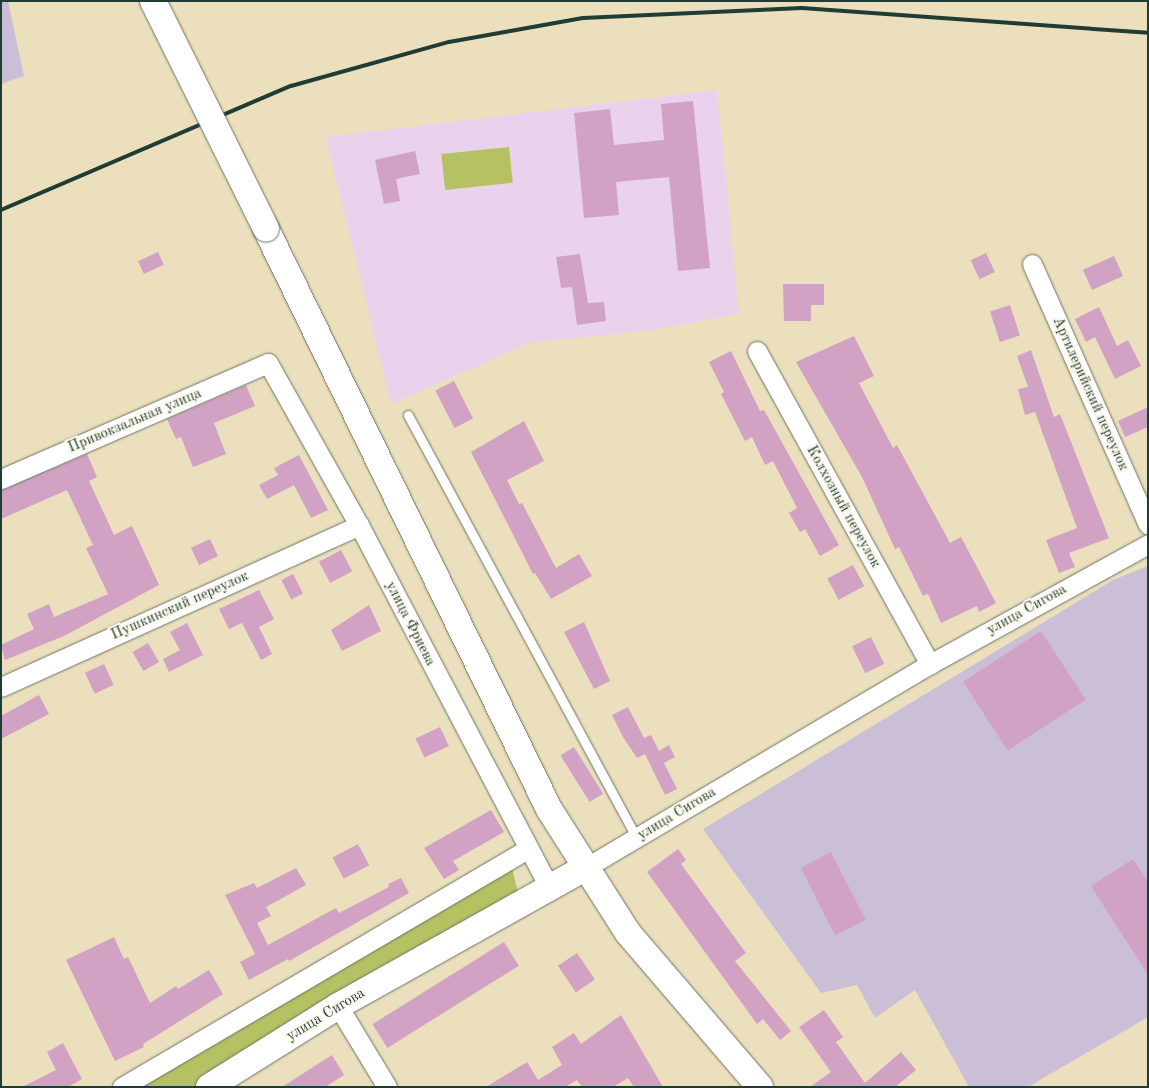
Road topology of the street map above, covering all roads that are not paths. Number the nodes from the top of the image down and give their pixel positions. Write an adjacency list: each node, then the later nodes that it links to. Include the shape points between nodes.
1 (153, 1): 14 (main road, bridge, via 549,809)
2 (1032, 264): 7 (street, Артилерийский переулок)
3 (757, 351): 10 (street, Колхозный переулок)
4 (268, 364): 6 (street, Привокзальная улица); 8 (street, улица Фриева)
5 (408, 415): 12 (lane)
6 (1, 479)
7 (1148, 524)
8 (358, 525): 11 (street, Пушкинский переулок); 13 (street, улица Фриева)
9 (1148, 544): 10 (street, улица Сигова)
10 (930, 664): 12 (street, улица Сигова)
11 (1, 688)
12 (638, 838): 14 (street, улица Сигова)
13 (528, 849): 15 (street, улица Фриева); 17 (street)
14 (585, 868): 15 (main road, улица Сигова); 20 (main road, via 628,933)
15 (549, 887): 16 (main road, улица Сигова)
16 (338, 1006): 18 (main road, улица Сигова); 19 (street)
17 (122, 1087)
18 (209, 1087)
19 (387, 1087)
20 (760, 1087)

